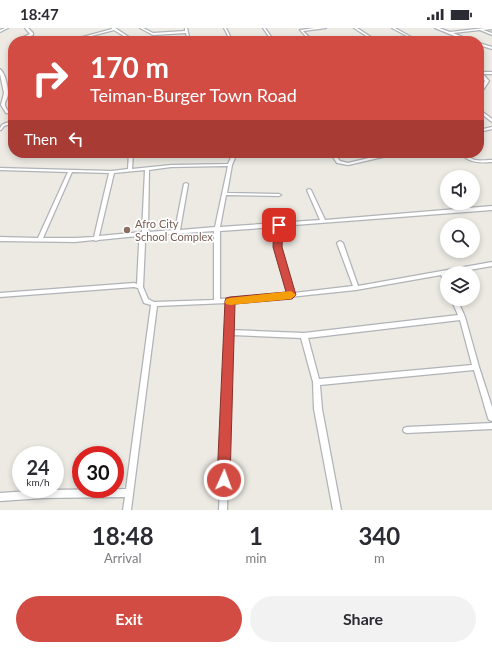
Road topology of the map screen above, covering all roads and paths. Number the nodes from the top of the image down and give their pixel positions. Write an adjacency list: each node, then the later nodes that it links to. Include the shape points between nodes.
1 (7, 28): 14 (street)
2 (26, 28): 17 (street, via 32,34)
3 (141, 28): 13 (street, via 153,34)
4 (325, 28): 11 (street)
5 (355, 28): 20 (street)
6 (393, 28): 21 (street)
7 (436, 28): 15 (street)
8 (488, 28): 9 (street); 12 (street)
9 (492, 28)
10 (113, 29): 18 (street); 19 (street)
11 (300, 29)
12 (476, 29): 15 (street); 16 (street)
13 (187, 30)
14 (0, 31)
15 (449, 33): 22 (street)
16 (492, 34)
17 (27, 36)
18 (87, 36)
19 (125, 36)
20 (369, 36)
21 (408, 36)
22 (457, 36)
23 (0, 70): 25 (street)
24 (484, 77): 26 (street, via 487,81)
25 (2, 85): 27 (street, via 6,93 2,104)
26 (484, 85)
27 (8, 112)
28 (484, 114): 29 (street)
29 (492, 121)
30 (8, 124): 31 (street)
31 (0, 129)
32 (131, 158): 41 (street)
33 (233, 158): 38 (street)
34 (336, 158): 35 (street, via 339,162 348,164)
35 (372, 158)
36 (467, 158): 37 (street, via 475,162)
37 (492, 161)
38 (230, 165): 39 (street, via 201,164); 46 (street)
39 (147, 168): 41 (street); 53 (street)
40 (0, 169): 42 (street)
41 (130, 170): 43 (street)
42 (70, 172): 43 (street); 56 (street)
43 (112, 172): 55 (street)
44 (186, 184): 52 (street)
45 (309, 190): 49 (street)
46 (224, 194): 47 (street); 51 (street)
47 (279, 195)
48 (492, 208): 49 (street)
49 (323, 221): 50 (street)
50 (279, 225): 51 (street); 64 (street, via 278,247)
51 (216, 228): 52 (street); 66 (street)
52 (177, 231): 53 (street)
53 (143, 233): 55 (street); 61 (street)
54 (0, 239): 56 (street)
55 (96, 239): 56 (street)
56 (40, 240)
57 (340, 243): 62 (street)
58 (492, 264): 59 (street)
59 (480, 266)
60 (440, 274): 62 (street)
61 (140, 287): 63 (street, via 120,285); 67 (street, via 146,301)
62 (356, 288): 64 (street)
63 (0, 295)
64 (292, 295): 65 (street)
65 (230, 301): 66 (street); 70 (street)
66 (217, 302): 67 (street)
67 (154, 304): 77 (street)
68 (457, 306): 69 (street)
69 (462, 317): 71 (street); 72 (street)
70 (228, 332): 71 (street); 80 (street)
71 (304, 336): 73 (street)
72 (476, 367): 73 (street); 74 (street)
73 (316, 382): 81 (street, via 318,409)
74 (492, 418)
75 (492, 426): 76 (street)
76 (407, 430)
77 (129, 493): 78 (street); 79 (street)
78 (0, 497)
79 (127, 510)
80 (223, 510)
81 (337, 510)

